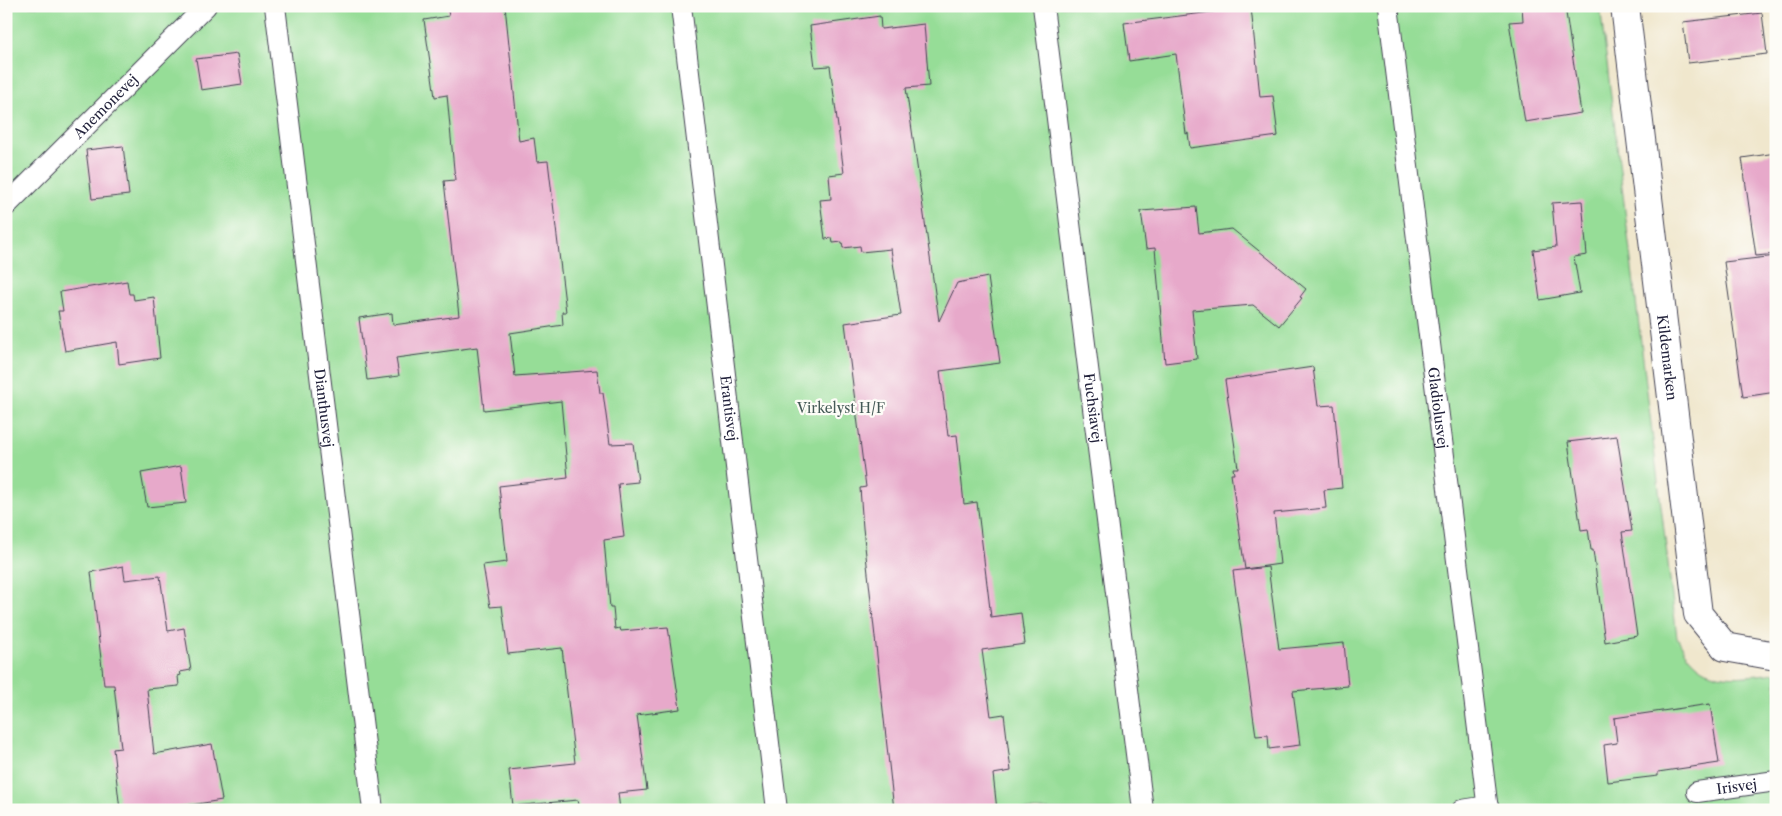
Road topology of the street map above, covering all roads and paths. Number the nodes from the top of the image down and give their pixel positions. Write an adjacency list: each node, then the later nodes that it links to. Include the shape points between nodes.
1 (206, 6): 7 (lane, Anemonevej)
2 (275, 6): 12 (lane, Dianthusvej)
3 (681, 6): 13 (lane, Erantisvej)
4 (1043, 6): 14 (lane, Fuchsiavej)
5 (1388, 6): 11 (lane, Gladiolusvej)
6 (1625, 6): 8 (street, Kildemarken, via 1698,614 1725,647)
7 (6, 206)
8 (1776, 656)
9 (1776, 781): 10 (lane, Irisvej)
10 (1697, 792)
11 (1488, 808): 15 (lane)
12 (373, 810)
13 (777, 810)
14 (1143, 810)
15 (1462, 810)

